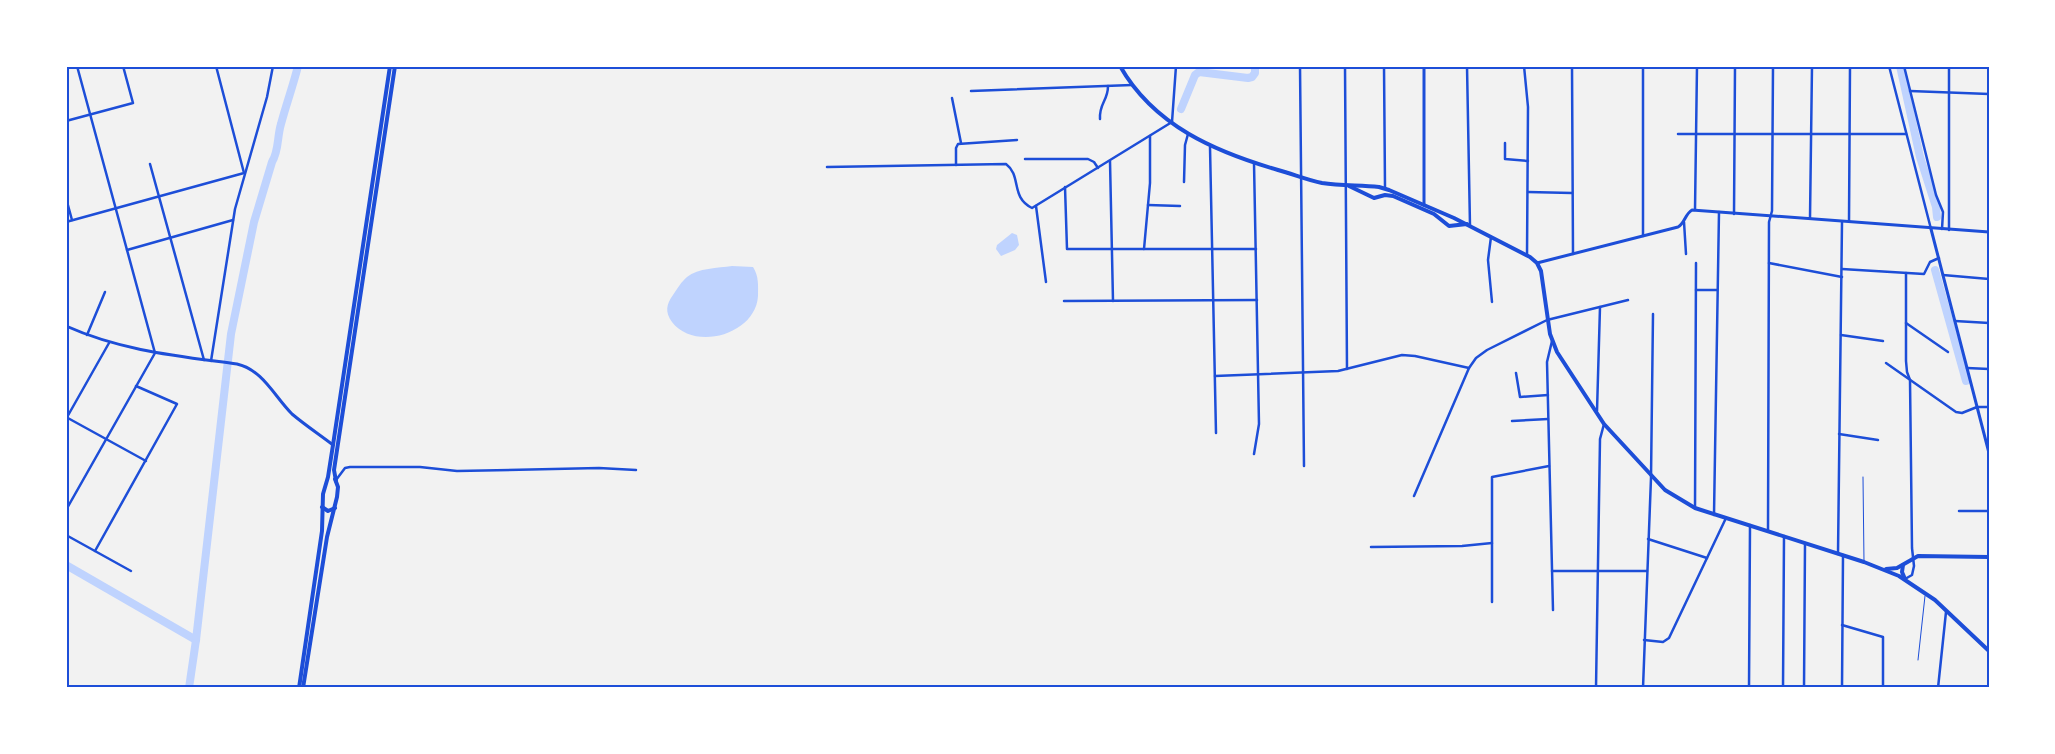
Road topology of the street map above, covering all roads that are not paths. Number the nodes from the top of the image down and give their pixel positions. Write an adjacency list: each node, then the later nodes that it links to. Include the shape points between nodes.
1 (77, 66): 32 (street)
2 (123, 66): 32 (street, via 133,103)
3 (216, 66): 57 (street)
4 (274, 66): 57 (street)
5 (390, 66): 161 (main road)
6 (395, 66): 170 (main road, via 334,467)
7 (1120, 66): 25 (main road)
8 (1176, 66): 35 (street)
9 (1300, 66): 58 (street)
10 (1345, 66): 60 (street)
11 (1384, 66): 63 (street)
12 (1424, 66): 69 (street)
13 (1467, 66): 86 (street)
14 (1524, 66): 51 (street, via 1528,98)
15 (1572, 66): 65 (street)
16 (1642, 66): 92 (street)
17 (1697, 66): 38 (street)
18 (1735, 66): 39 (street)
19 (1773, 66): 40 (street)
20 (1812, 66): 41 (street)
21 (1850, 66): 42 (street)
22 (1889, 66): 43 (street)
23 (1904, 66): 28 (street)
24 (1949, 66): 29 (street)
25 (1132, 85): 26 (street); 35 (main road)
26 (1108, 86): 27 (street); 33 (street, via 1108,95 1100,107)
27 (971, 91)
28 (1910, 91): 29 (street); 89 (street, via 1942,209)
29 (1949, 92): 30 (street); 90 (street)
30 (1989, 94)
31 (952, 98): 46 (street)
32 (90, 115): 34 (street); 73 (street)
33 (1100, 119)
34 (66, 121)
35 (1172, 122): 36 (main road); 44 (street)
36 (1188, 134): 48 (main road); 59 (street)
37 (1678, 134): 38 (street)
38 (1696, 134): 39 (street); 74 (street)
39 (1734, 134): 40 (street); 76 (street)
40 (1773, 134): 41 (street); 77 (street)
41 (1811, 134): 42 (street); 81 (street)
42 (1850, 134): 43 (street); 85 (street)
43 (1906, 134): 88 (street)
44 (1150, 136): 50 (street); 71 (street)
45 (1017, 140): 46 (street)
46 (961, 143): 54 (street, via 956,148)
47 (1505, 143): 51 (street, via 1505,159)
48 (1210, 147): 52 (main road); 97 (street)
49 (1025, 159): 56 (street, via 1088,159)
50 (1110, 161): 56 (street); 95 (street)
51 (1528, 161): 64 (street)
52 (1254, 163): 58 (main road); 98 (street)
53 (150, 164): 66 (street)
54 (956, 165): 55 (street); 70 (street, via 1006,164 1012,172 1020,199 1032,208)
55 (827, 166)
56 (1098, 168): 62 (street)
57 (244, 173): 66 (street); 80 (street)
58 (1301, 177): 60 (main road); 143 (street)
59 (1184, 182)
60 (1345, 185): 61 (main road); 68 (main road); 141 (street)
61 (1373, 186): 63 (main road); 68 (main road)
62 (1066, 187): 70 (street); 95 (street, via 1068,249)
63 (1385, 188): 69 (main road)
64 (1528, 192): 65 (street); 102 (street)
65 (1572, 193): 100 (street)
66 (158, 196): 73 (street); 94 (street)
67 (66, 198): 79 (street)
68 (1371, 198): 87 (main road, via 1393,196 1434,214)
69 (1424, 205): 78 (main road)
70 (1036, 206): 112 (street)
71 (1148, 206): 72 (street); 96 (street)
72 (1180, 206)
73 (115, 208): 79 (street); 99 (street)
74 (1695, 210): 75 (street); 83 (street, via 1688,213)
75 (1719, 212): 76 (street); 114 (street)
76 (1734, 214): 77 (street)
77 (1771, 217): 81 (street); 106 (street)
78 (1454, 218): 86 (main road); 87 (main road)
79 (72, 220): 82 (street)
80 (233, 220): 94 (street); 137 (street)
81 (1810, 220): 84 (street)
82 (66, 222)
83 (1684, 222): 92 (street, via 1678,227); 101 (street)
84 (1842, 222): 85 (street); 107 (street)
85 (1849, 223): 88 (street)
86 (1468, 225): 87 (main road); 93 (main road)
87 (1451, 227)
88 (1932, 228): 89 (street); 103 (street)
89 (1942, 229): 90 (street)
90 (1949, 230): 91 (street)
91 (1989, 232)
92 (1642, 236): 100 (street)
93 (1491, 237): 102 (main road); 121 (street, via 1488,260)
94 (170, 238): 99 (street); 136 (street)
95 (1112, 249): 96 (street); 120 (street)
96 (1144, 249): 97 (street)
97 (1212, 249): 98 (street); 116 (street)
98 (1256, 249): 117 (street)
99 (127, 250): 135 (street)
100 (1573, 254): 104 (street)
101 (1686, 254)
102 (1527, 255): 104 (main road)
103 (1939, 258): 108 (street, via 1930,262 1924,274); 109 (street)
104 (1537, 263): 124 (main road, via 1542,276)
105 (1696, 263): 113 (street)
106 (1769, 263): 110 (street); 182 (street)
107 (1842, 269): 108 (street); 110 (street)
108 (1906, 273): 126 (street)
109 (1943, 275): 111 (street); 125 (street)
110 (1842, 277): 130 (street)
111 (1989, 279)
112 (1046, 282)
113 (1696, 290): 114 (street); 175 (street)
114 (1718, 290): 179 (street)
115 (105, 292): 129 (street)
116 (1214, 300): 117 (street); 120 (street); 146 (street)
117 (1257, 300): 145 (street)
118 (1628, 300): 122 (street)
119 (1064, 301): 120 (street)
120 (1113, 301)
121 (1492, 302)
122 (1600, 307): 124 (street); 152 (street)
123 (1653, 314): 169 (street)
124 (1547, 320): 131 (main road); 139 (street, via 1487,350)
125 (1955, 321): 127 (street); 140 (street)
126 (1906, 323): 134 (street); 147 (street)
127 (1989, 323)
128 (67, 327): 129 (street)
129 (87, 335): 133 (street)
130 (1841, 335): 132 (street); 158 (street)
131 (1552, 341): 149 (street, via 1547,357); 152 (main road)
132 (1883, 341)
133 (109, 343): 135 (street); 153 (street)
134 (1948, 352)
135 (154, 353): 136 (street); 148 (street)
136 (204, 360): 137 (street)
137 (211, 361): 161 (street, via 237,364 256,372 293,414)
138 (1886, 363): 147 (street)
139 (1469, 368): 141 (street, via 1402,356); 172 (street)
140 (1967, 368): 142 (street); 150 (street)
141 (1347, 369): 143 (street)
142 (1989, 369)
143 (1303, 372): 145 (street); 165 (street)
144 (1516, 373): 149 (street, via 1520,397)
145 (1258, 374): 146 (street); 163 (street, via 1259,429)
146 (1215, 376): 157 (street)
147 (1910, 380): 150 (street, via 1956,412); 193 (street)
148 (136, 386): 159 (street); 164 (street, via 177,404)
149 (1548, 395): 154 (street)
150 (1977, 407): 151 (street); 162 (street)
151 (1989, 407)
152 (1597, 415): 156 (main road)
153 (67, 418): 159 (street)
154 (1548, 419): 155 (street); 166 (street)
155 (1512, 421)
156 (1604, 424): 169 (main road); 199 (street, via 1600,439)
157 (1216, 433)
158 (1840, 434): 160 (street); 190 (street)
159 (106, 439): 164 (street); 176 (street)
160 (1878, 440)
161 (333, 445): 170 (main road, via 332,470); 171 (main road)
162 (1989, 453)
163 (1254, 454)
164 (146, 461): 189 (street)
165 (1304, 466)
166 (1549, 466): 186 (street, via 1492,477); 198 (street)
167 (636, 470): 170 (street, via 457,471 420,467 350,467 345,468)
168 (1863, 477): 194 (lane)
169 (1651, 478): 175 (main road, via 1671,495); 185 (street)
170 (336, 481): 171 (main road, via 331,479); 174 (main road)
171 (327, 482): 173 (main road)
172 (1414, 496)
173 (322, 507): 174 (main road, via 328,511); 210 (main road, via 322,531)
174 (335, 508): 211 (main road, via 327,537)
175 (1695, 508): 179 (main road)
176 (66, 510)
177 (1959, 511): 178 (street)
178 (1989, 511)
179 (1714, 514): 180 (main road)
180 (1726, 518): 181 (main road); 192 (street)
181 (1750, 525): 182 (main road); 214 (street)
182 (1768, 531): 184 (main road)
183 (66, 535): 189 (street)
184 (1784, 536): 187 (main road); 215 (street)
185 (1648, 539): 192 (street); 200 (street)
186 (1492, 543): 188 (street); 203 (street)
187 (1804, 543): 190 (main road); 216 (street)
188 (1371, 547)
189 (95, 551): 197 (street)
190 (1840, 554): 194 (main road); 206 (street)
191 (1989, 556): 193 (main road)
192 (1707, 558): 207 (street, via 1669,638 1663,642)
193 (1914, 558): 195 (main road); 201 (street, via 1913,573)
194 (1864, 562): 196 (main road)
195 (1904, 563): 196 (main road, via 1893,569); 201 (main road, via 1902,572)
196 (1884, 569): 201 (main road)
197 (131, 571)
198 (1552, 571): 199 (street); 204 (street)
199 (1598, 571): 200 (street); 212 (street)
200 (1647, 571): 207 (street)
201 (1905, 579): 202 (main road)
202 (1925, 592): 205 (main road); 209 (lane)
203 (1492, 602)
204 (1552, 610)
205 (1946, 610): 208 (main road); 219 (street)
206 (1842, 625): 217 (street); 218 (street, via 1883,637)
207 (1644, 640): 213 (street)
208 (1989, 651)
209 (1918, 660)
210 (299, 688)
211 (303, 688)
212 (1596, 688)
213 (1643, 688)
214 (1749, 688)
215 (1783, 688)
216 (1804, 688)
217 (1842, 688)
218 (1882, 688)
219 (1938, 688)

